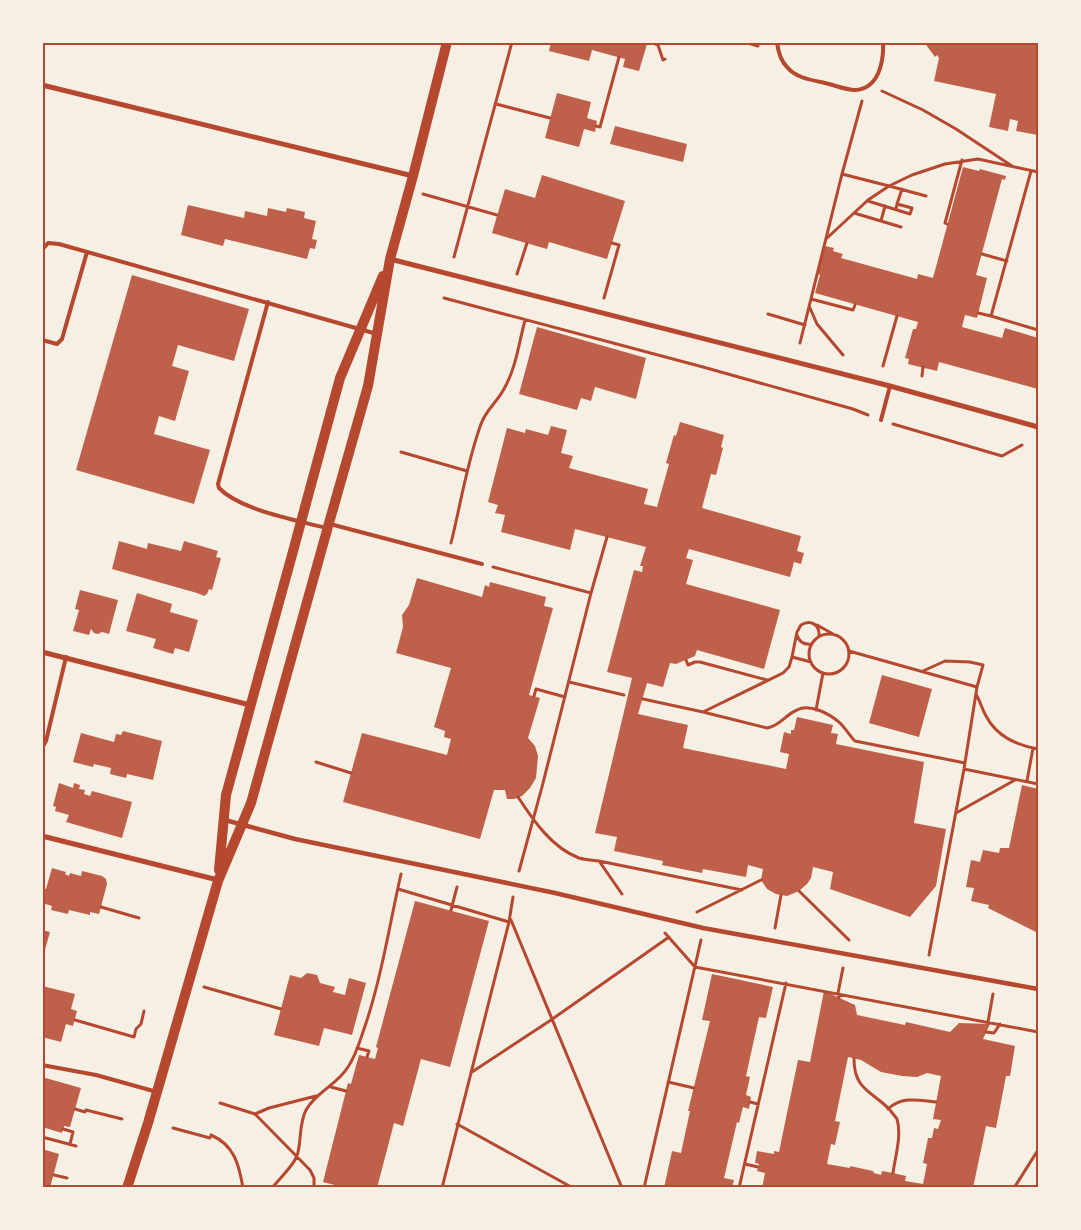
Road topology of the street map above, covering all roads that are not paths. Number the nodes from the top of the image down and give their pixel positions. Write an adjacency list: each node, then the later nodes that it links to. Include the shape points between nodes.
1 (447, 42): 5 (main road)
2 (777, 42): 3 (lane, via 786,67 798,76 855,90 866,87 875,79 884,57)
3 (883, 42)
4 (42, 84): 5 (street)
5 (414, 176): 8 (main road)
6 (42, 250): 7 (lane, via 48,242)
7 (87, 252): 9 (lane); 12 (lane, via 62,339 58,344)
8 (390, 259): 10 (main road); 11 (main road); 13 (street)
9 (268, 302): 10 (lane); 16 (lane, via 218,484 221,490 245,504)
10 (361, 329): 11 (lane); 16 (main road, via 340,378)
11 (377, 334): 17 (main road, via 368,386)
12 (42, 340)
13 (890, 386): 14 (lane); 15 (street)
14 (881, 420)
15 (1038, 427)
16 (301, 522): 17 (lane); 21 (main road)
17 (329, 526): 18 (lane); 24 (main road)
18 (482, 564)
19 (42, 652): 20 (street)
20 (66, 657): 21 (street); 22 (lane)
21 (250, 705): 23 (main road, via 226,796)
22 (42, 748)
23 (224, 819): 24 (street); 26 (main road)
24 (242, 825): 26 (main road); 27 (street, via 704,928)
25 (42, 836): 26 (street)
26 (218, 881): 29 (main road)
27 (1038, 989)
28 (42, 1065): 29 (lane)
29 (157, 1092): 30 (main road)
30 (140, 1152): 31 (main road); 32 (main road)
31 (127, 1188)
32 (134, 1188)

